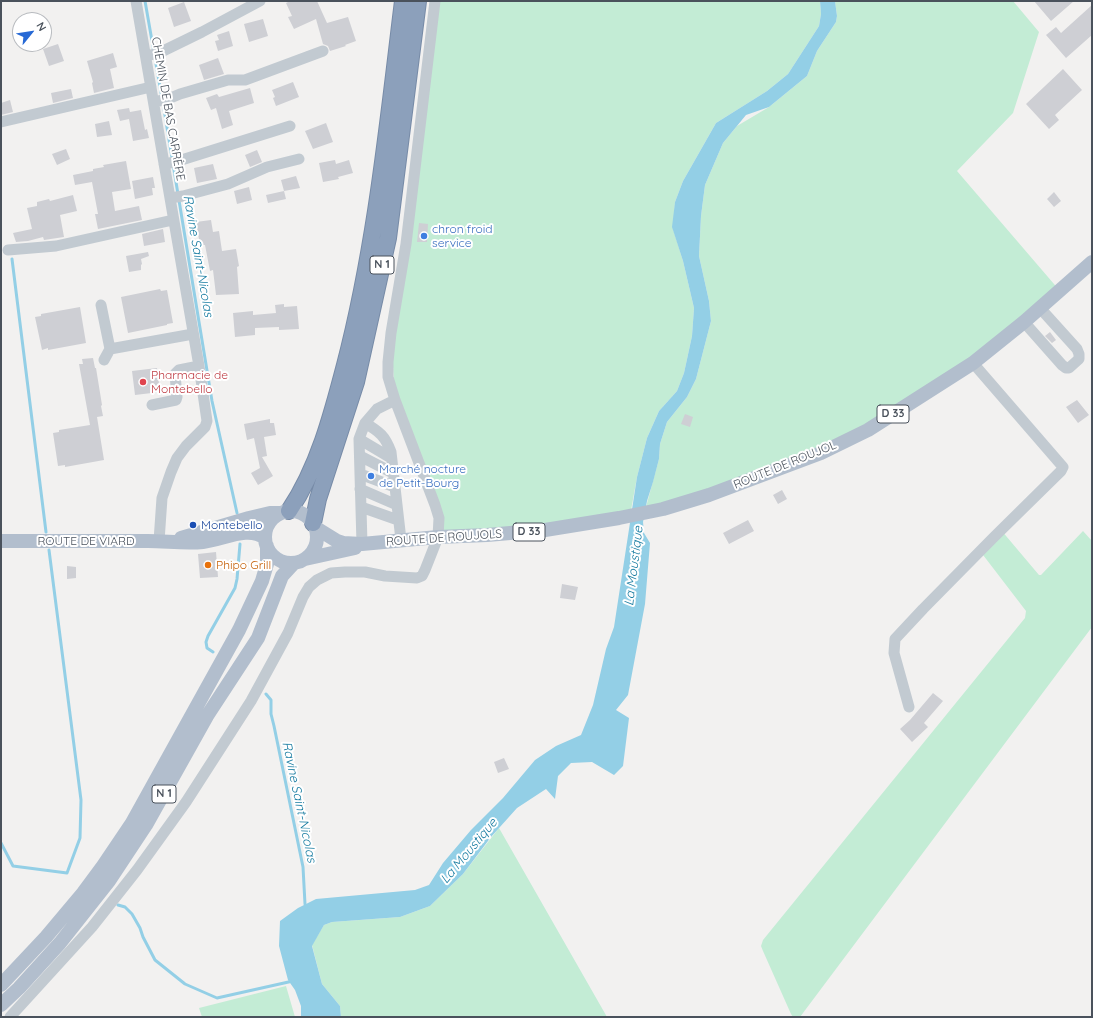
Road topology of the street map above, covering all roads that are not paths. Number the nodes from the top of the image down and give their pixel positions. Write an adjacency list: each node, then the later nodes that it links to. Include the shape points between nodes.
1 (136, 1): 7 (street, CHEMIN DE BAS CARRÈRE)
2 (260, 1): 7 (street, via 202,32)
3 (403, 1): 39 (highway, N 1, via 382,174 353,333 338,393 314,465 300,494)
4 (418, 1): 41 (highway, N 1, via 388,238 356,382 318,499)
5 (435, 1): 26 (street, via 406,244 388,362 388,377)
6 (323, 51): 9 (street, via 245,80 228,80)
7 (152, 54): 8 (street, CHEMIN DE BAS CARRÈRE)
8 (151, 86): 9 (street, CHEMIN DE BAS CARRÈRE); 10 (street)
9 (160, 101): 13 (street, CHEMIN DE BAS CARRÈRE)
10 (1, 122)
11 (290, 126): 13 (street)
12 (299, 159): 14 (street, via 267,168 228,184)
13 (169, 163): 14 (street, CHEMIN DE BAS CARRÈRE)
14 (176, 197): 15 (street, CHEMIN DE BAS CARRÈRE)
15 (173, 220): 16 (street, via 56,246); 21 (street, CHEMIN DE BAS CARRÈRE)
16 (8, 250)
17 (1092, 262): 19 (main road, ROUTE DE ROUJOL / D 33)
18 (101, 305): 22 (street)
19 (1040, 308): 20 (main road, ROUTE DE ROUJOL / D 33); 20 (street, via 1079,354 1079,359 1069,368 1062,365)
20 (1024, 322): 24 (main road, ROUTE DE ROUJOL / D 33)
21 (193, 334): 22 (street); 25 (street, CHEMIN DE BAS CARRÈRE)
22 (110, 349): 23 (street)
23 (104, 360)
24 (973, 363): 38 (main road, ROUTE DE ROUJOL / D 33, via 868,430 821,453 709,496); 49 (street, via 1063,467 895,639 894,653)
25 (199, 366): 27 (street, via 179,370 175,374 176,400); 45 (street, CHEMIN DE BAS CARRÈRE, via 207,421 205,427 177,458 171,472 162,498)
26 (395, 400): 28 (street, via 377,409); 42 (street, via 435,505)
27 (152, 405)
28 (366, 423): 29 (street); 31 (street, via 378,431 387,443)
29 (360, 439): 30 (street); 31 (street)
30 (360, 456): 32 (street); 33 (street)
31 (392, 458): 32 (street)
32 (393, 473): 34 (street)
33 (360, 474): 34 (street); 35 (street)
34 (395, 487): 36 (street)
35 (360, 489): 36 (street); 37 (street)
36 (397, 505): 40 (street)
37 (361, 507): 40 (street); 47 (street)
38 (663, 509): 42 (main road, ROUTE DE ROUJOLS / D 33, via 545,530)
39 (285, 512): 41 (main road, via 294,511 305,515); 45 (main road, ROUTE DE VIARD, via 249,518); 46 (main road, N 1, via 274,517 269,523)
40 (398, 520): 43 (street)
41 (314, 526): 47 (main road, ROUTE DE ROUJOLS / D 33, via 337,541); 48 (main road, N 1, via 316,546 310,555)
42 (438, 537): 43 (main road, ROUTE DE ROUJOLS / D 33); 52 (street, via 422,576 417,578 364,572 332,573 309,587 288,633 251,701 186,802 92,927)
43 (401, 540): 47 (main road, ROUTE DE ROUJOLS / D 33)
44 (1, 541): 45 (main road, ROUTE DE VIARD)
45 (165, 541): 46 (main road, ROUTE DE VIARD, via 203,542 248,533 260,534)
46 (266, 542): 48 (main road, via 270,552 281,561); 50 (main road, N 1, via 267,564 242,624 132,823 83,893)
47 (364, 544): 48 (main road, ROUTE DE ROUJOLS / D 33)
48 (299, 561): 51 (main road, N 1, via 282,576 258,638 207,716 146,825 109,881 60,943)
49 (909, 708)
50 (1, 985)
51 (1, 1005)
52 (10, 1017)

